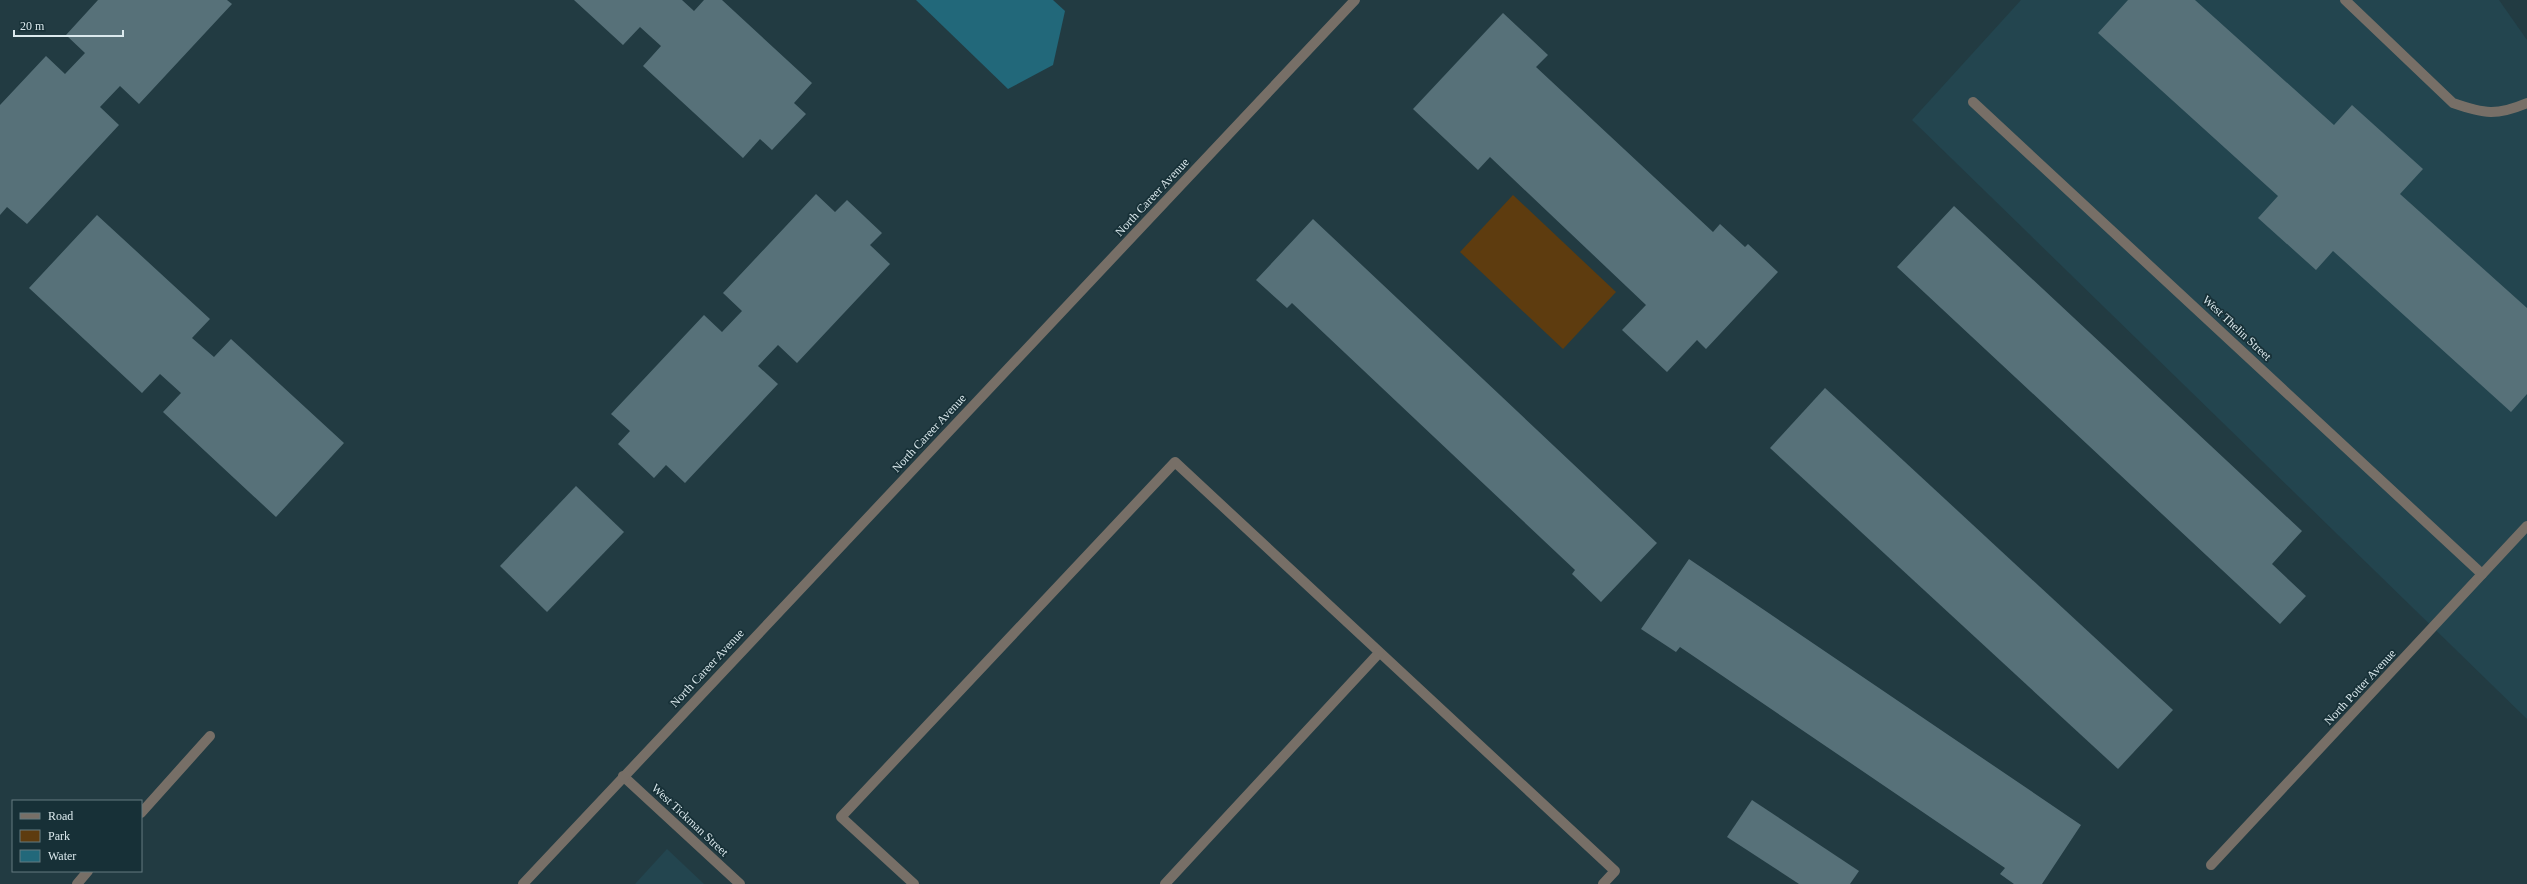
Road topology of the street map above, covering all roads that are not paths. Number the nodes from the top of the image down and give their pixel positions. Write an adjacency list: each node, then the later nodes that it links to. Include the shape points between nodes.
1 (1355, 0): 9 (street, North Career Avenue)
2 (2345, 0): 4 (street, via 2453,103 2475,111 2505,113)
3 (1973, 102): 6 (street, West Thelin Street)
4 (2527, 103)
5 (2527, 526): 6 (street, North Potter Avenue)
6 (2482, 574): 11 (street, North Potter Avenue)
7 (1379, 653): 16 (street, via 1176,462 841,816); 17 (street); 18 (street, via 1615,871)
8 (210, 736): 10 (street)
9 (623, 776): 14 (street, North Career Avenue); 15 (street, West Tickman Street)
10 (142, 812)
11 (2211, 865)
12 (87, 872): 13 (street)
13 (77, 884)
14 (523, 884)
15 (740, 884)
16 (914, 884)
17 (1165, 884)
18 (1603, 884)

